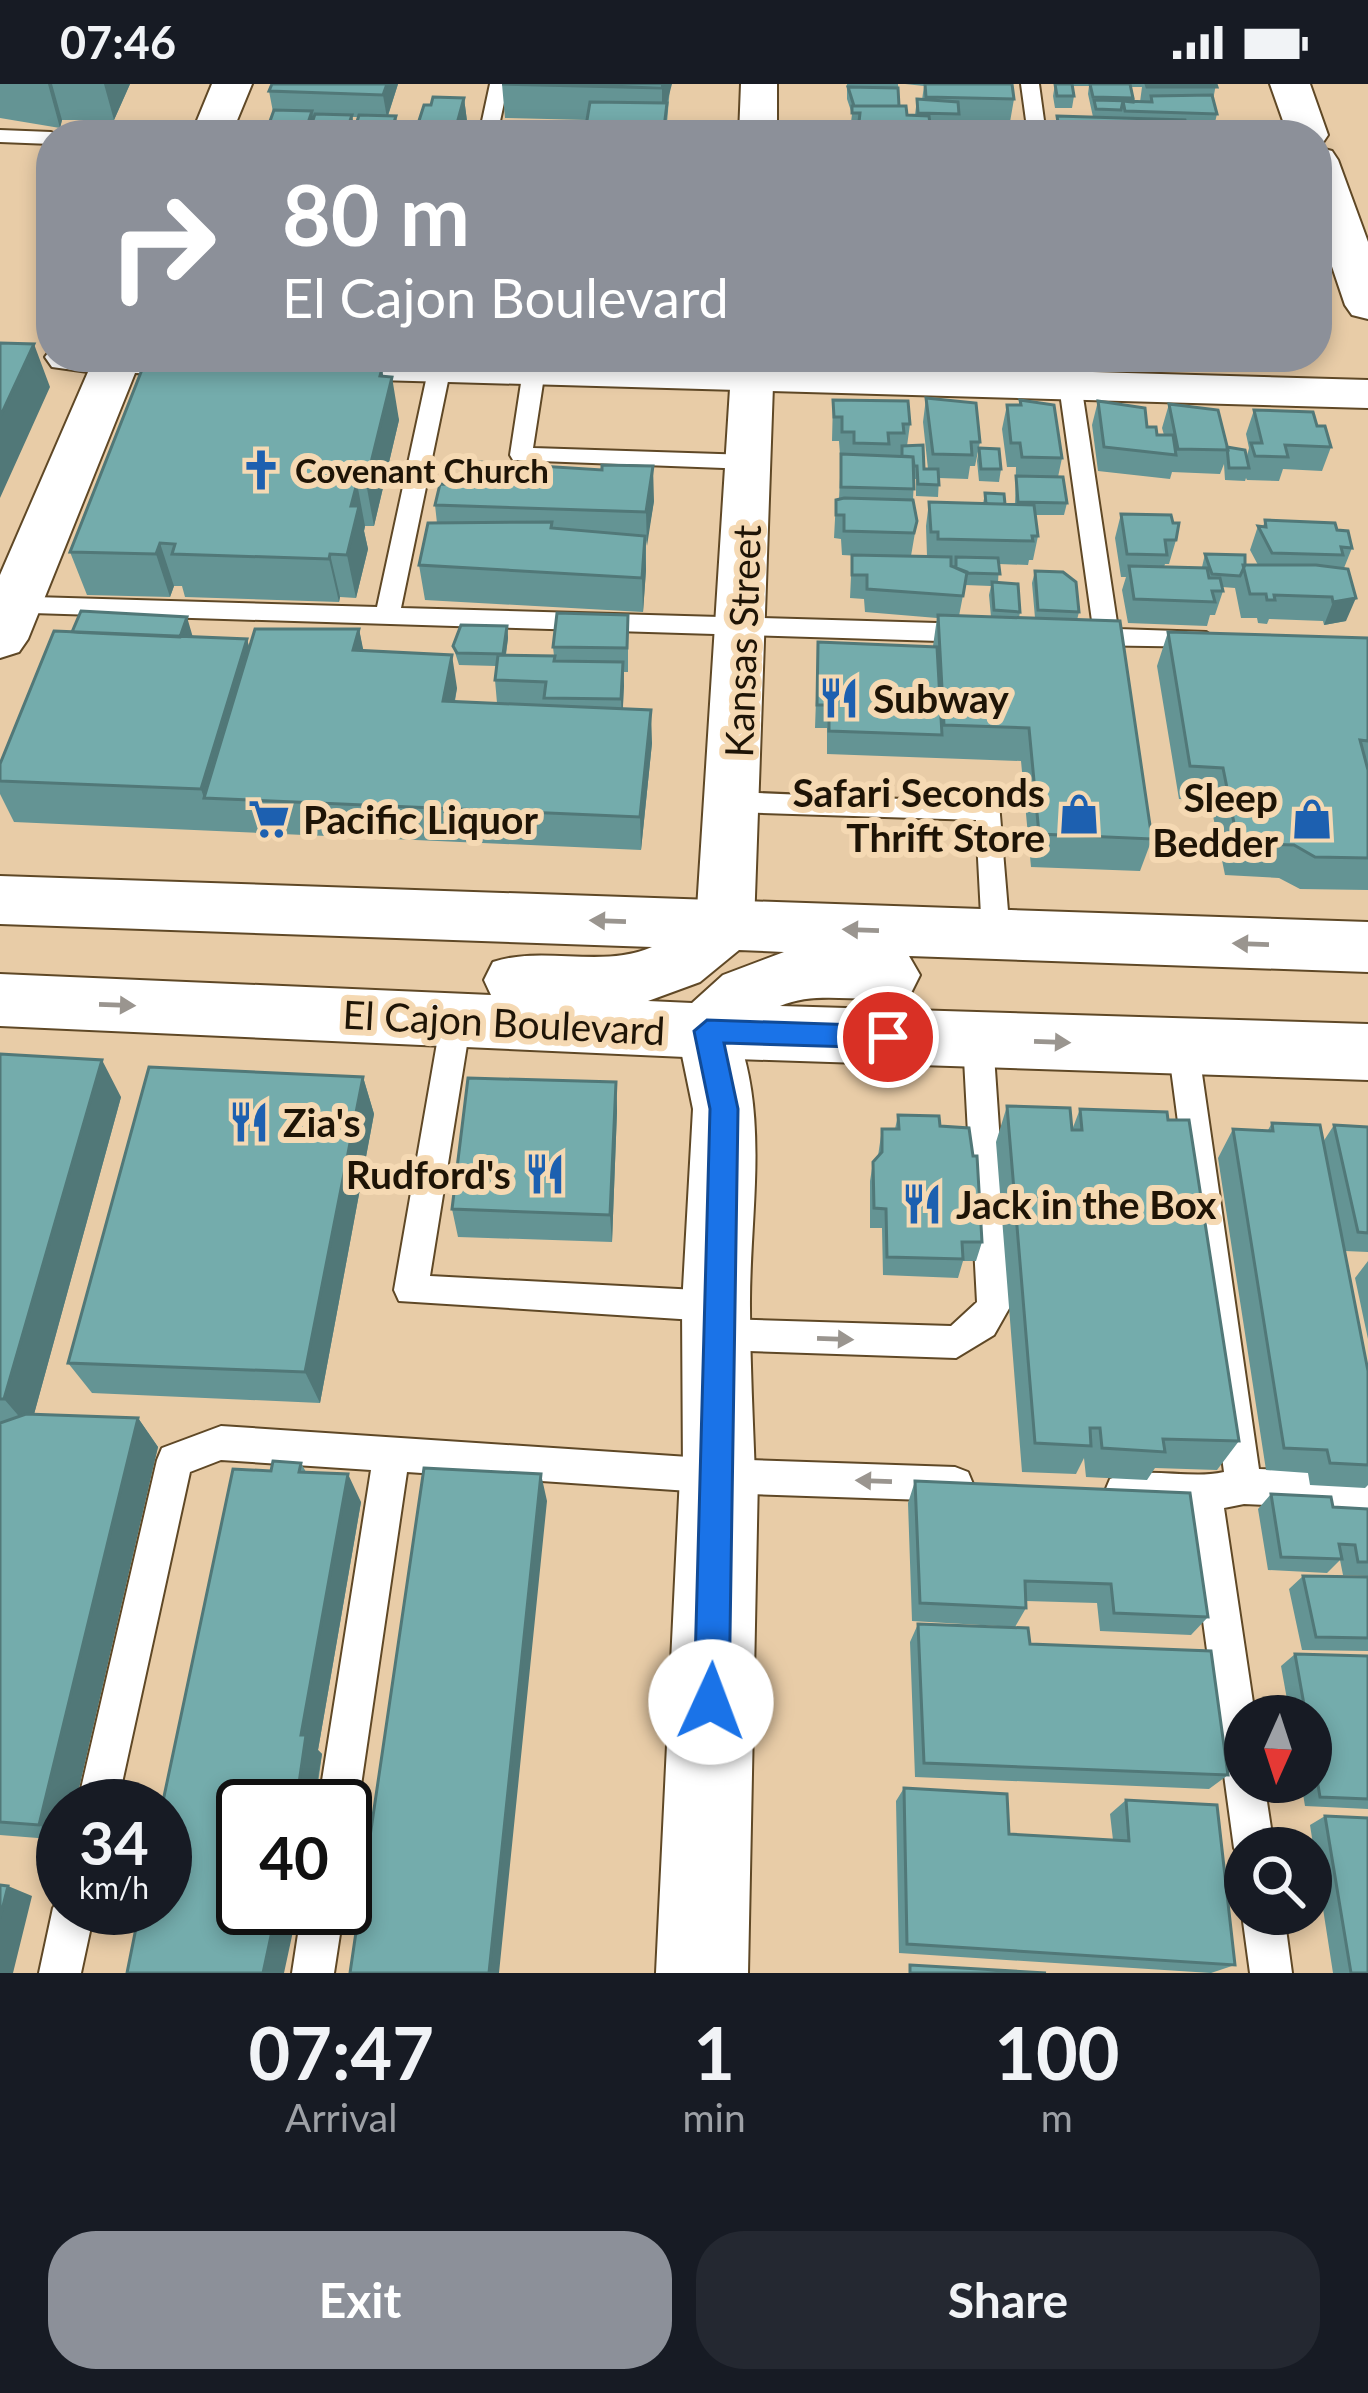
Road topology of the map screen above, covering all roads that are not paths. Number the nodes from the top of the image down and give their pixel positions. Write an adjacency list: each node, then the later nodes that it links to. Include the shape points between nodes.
1 (232, 84): 6 (main road)
2 (499, 84): 7 (lane)
3 (759, 84): 8 (street)
4 (1030, 84): 9 (lane)
5 (1290, 84): 10 (main road)
6 (217, 120)
7 (491, 120)
8 (758, 120)
9 (1034, 120)
10 (1303, 120)
11 (0, 136): 12 (lane)
12 (36, 137)
13 (1332, 203): 14 (main road)
14 (1368, 305)
15 (112, 372): 23 (main road)
16 (439, 372): 24 (lane)
17 (534, 372): 22 (lane, via 520,455)
18 (753, 372): 22 (street, Kansas Street)
19 (1068, 372): 28 (lane)
20 (1081, 372): 21 (main road)
21 (1368, 394)
22 (750, 462): 25 (street, Kansas Street)
23 (5, 616): 24 (lane)
24 (387, 616): 25 (lane)
25 (743, 627): 26 (lane); 30 (street, Kansas Street)
26 (994, 634)
27 (1062, 635): 28 (lane)
28 (1107, 637): 29 (lane)
29 (1226, 641)
30 (735, 802): 32 (street, Kansas Street); 33 (lane, via 989,810)
31 (0, 899): 32 (main road, one-way to 31)
32 (725, 925): 33 (main road, one-way to 32); 37 (main road, via 694,958 663,975 418,979 360,989)
33 (996, 935): 34 (main road)
34 (1108, 939): 35 (main road, one-way to 34); 39 (main road, via 1070,967 1018,982 787,975 728,1005)
35 (1368, 947)
36 (0, 1000): 37 (main road, El Cajon Boulevard, one-way to 37)
37 (309, 1014): 38 (main road, El Cajon Boulevard)
38 (457, 1020): 39 (main road, El Cajon Boulevard); 43 (lane, via 411,1290)
39 (707, 1031): 40 (main road, El Cajon Boulevard); 43 (street, via 724,1109)
40 (978, 1040): 41 (main road, El Cajon Boulevard, one-way to 41); 43 (lane, one-way to 40, via 956,1342 982,1324 994,1305)
41 (1183, 1046): 42 (main road, El Cajon Boulevard); 47 (lane)
42 (1368, 1052)
43 (717, 1320): 45 (street)
44 (392, 1451): 45 (lane); 51 (lane, via 221,1443 175,1460); 52 (lane)
45 (719, 1476): 46 (lane, one-way to 45); 59 (main road)
46 (997, 1486)
47 (1244, 1486): 49 (lane); 50 (lane)
48 (1089, 1489): 50 (lane)
49 (1368, 1491)
50 (1204, 1494): 53 (lane)
51 (103, 1779)
52 (342, 1779)
53 (1250, 1827)
54 (68, 1935): 57 (lane)
55 (319, 1935): 58 (lane)
56 (1266, 1935): 60 (lane)
57 (60, 1973)
58 (313, 1973)
59 (702, 1973)
60 (1271, 1973)

